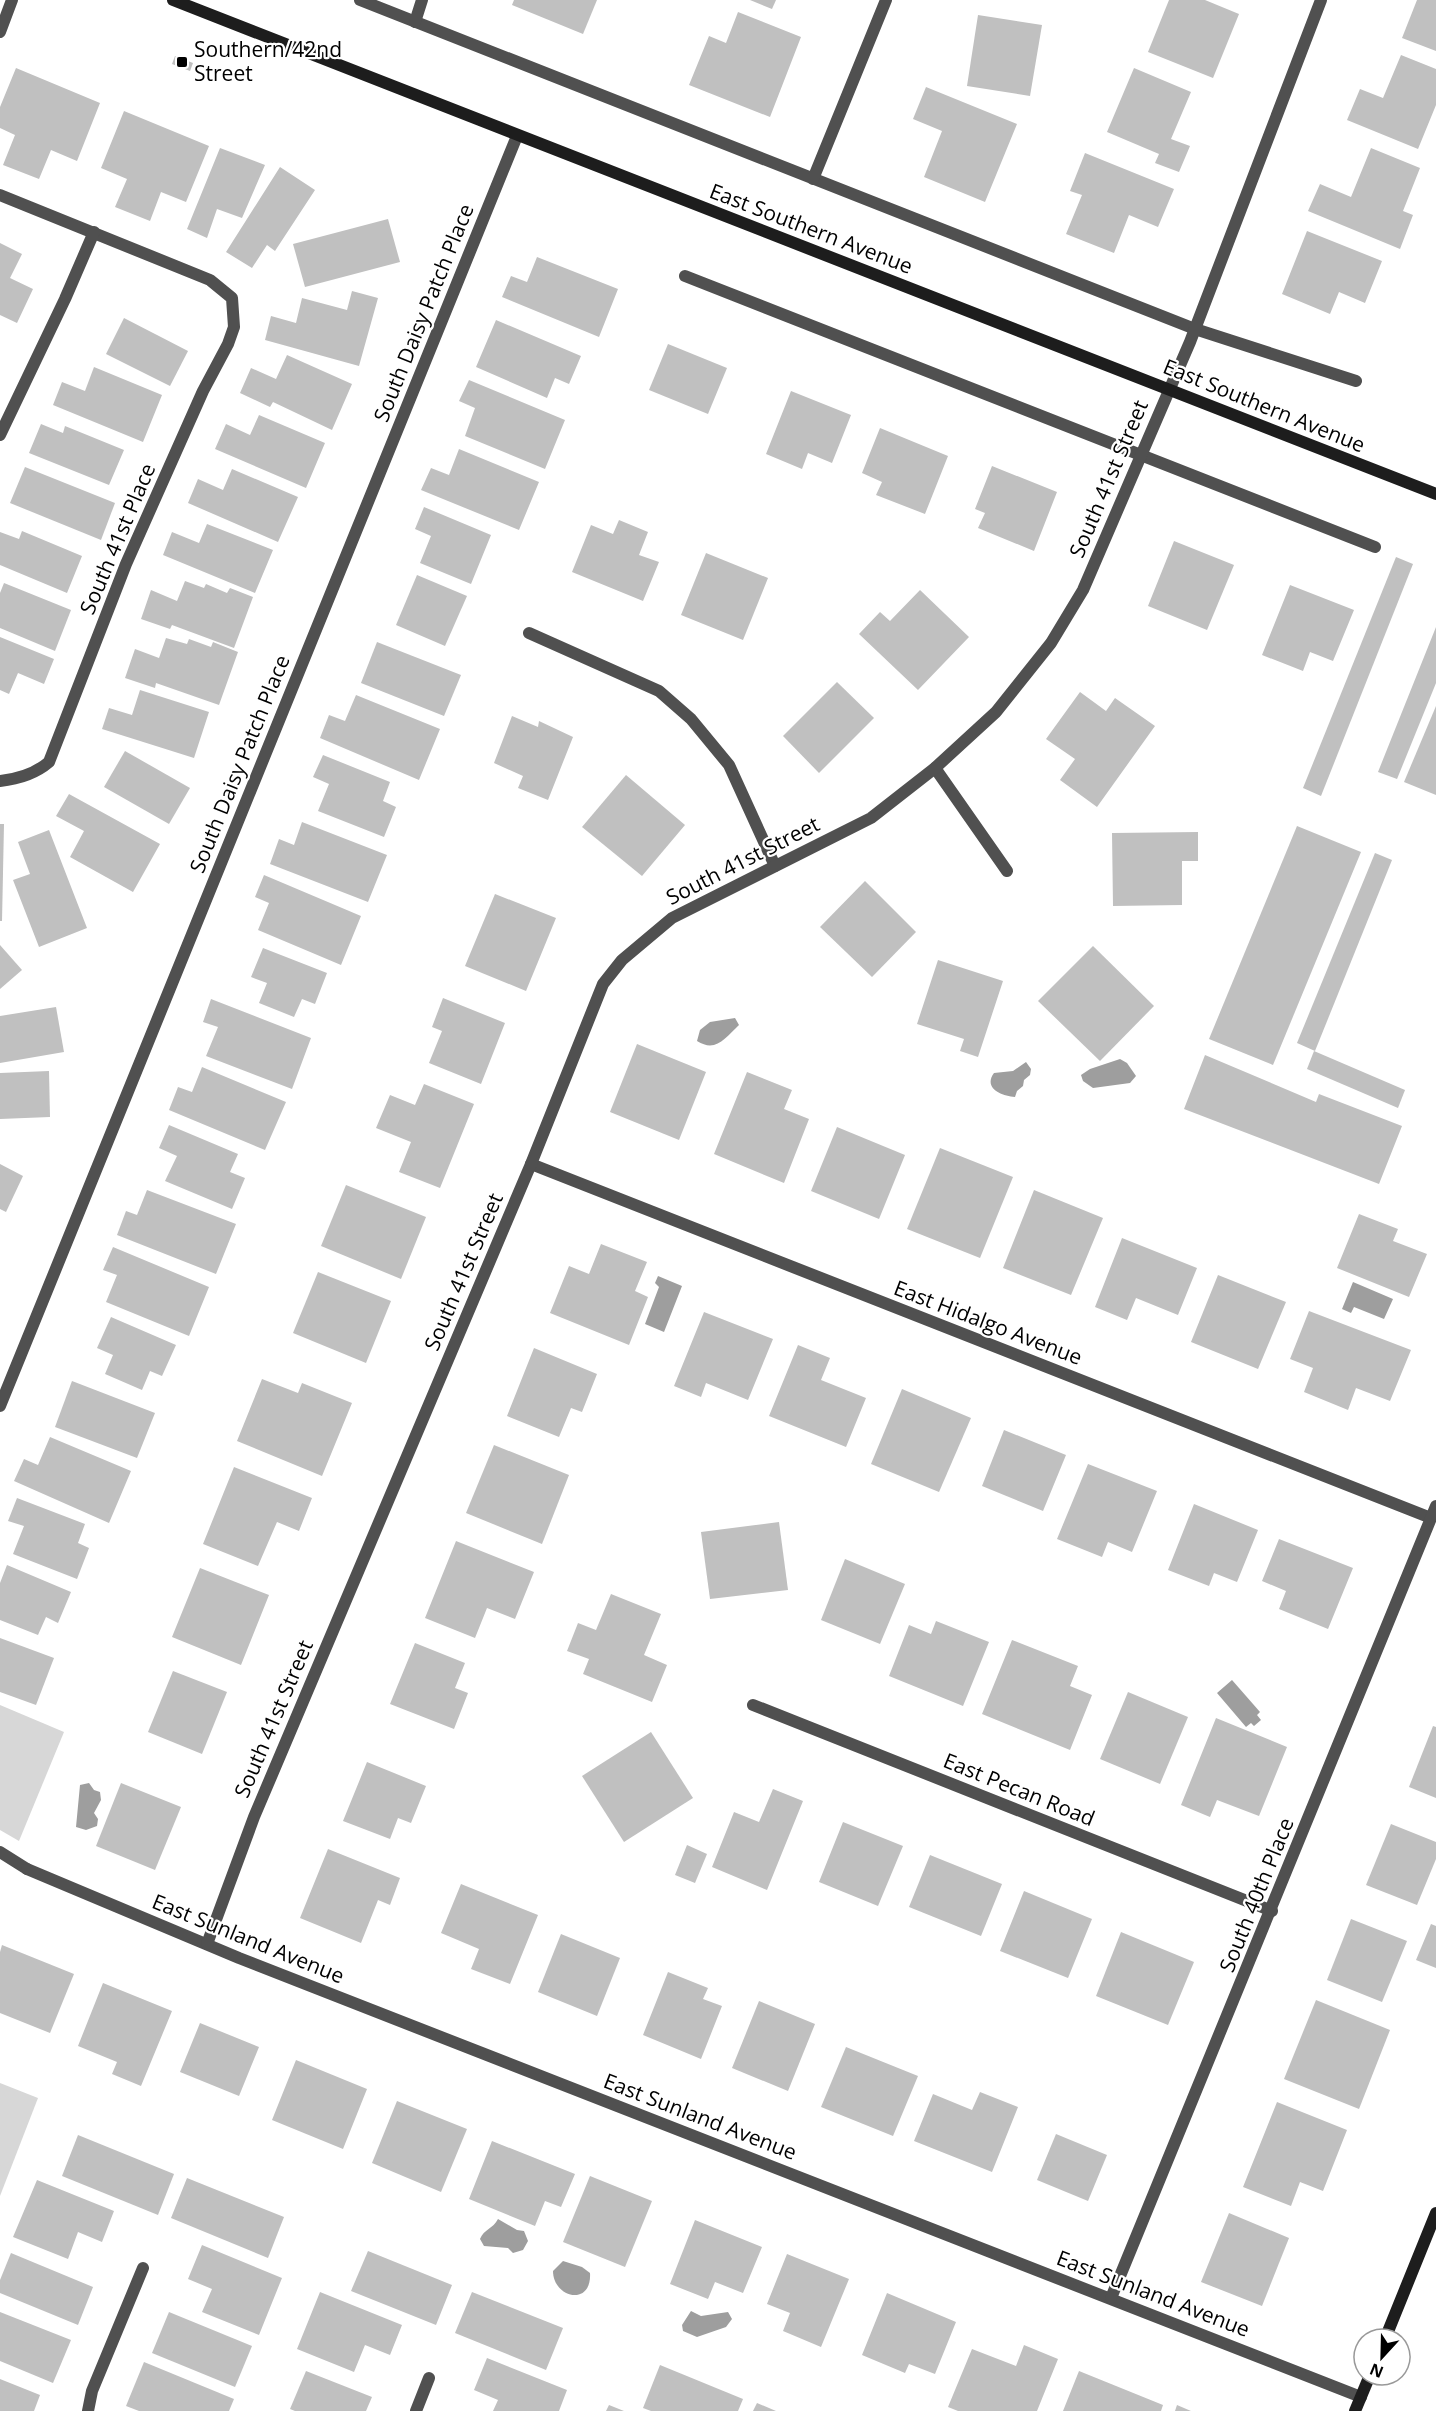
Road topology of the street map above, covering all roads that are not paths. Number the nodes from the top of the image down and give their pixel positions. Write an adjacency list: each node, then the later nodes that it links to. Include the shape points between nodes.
1 (12, 0): 8 (street)
2 (173, 0): 9 (main road, East Southern Avenue)
3 (360, 0): 7 (street)
4 (422, 0): 7 (street)
5 (886, 0): 10 (street)
6 (1321, 0): 14 (street, South 41st Street)
7 (415, 22): 10 (street)
8 (0, 32)
9 (517, 136): 16 (main road, East Southern Avenue); 27 (street, South Daisy Patch Place)
10 (813, 179): 14 (street)
11 (0, 195): 12 (street)
12 (94, 232): 17 (street); 23 (street, South 41st Place, via 210,280 232,298 234,327 126,564 50,762 38,771)
13 (685, 276): 18 (street)
14 (1194, 329): 15 (street); 16 (street, South 41st Street)
15 (1356, 381)
16 (1169, 389): 18 (street, South 41st Street); 19 (main road, East Southern Avenue)
17 (0, 435)
18 (1139, 454): 20 (street); 22 (street, South 41st Street, via 1083,590 1051,643 996,712)
19 (1436, 495)
20 (1375, 547)
21 (529, 633): 24 (street, via 659,691 692,719 729,765)
22 (935, 768): 24 (street, South 41st Street, via 871,818); 25 (street)
23 (0, 781)
24 (775, 866): 26 (street, South 41st Street, via 672,918 622,960 603,984)
25 (1007, 871)
26 (531, 1164): 28 (street, East Hidalgo Avenue); 32 (street, South 41st Street, via 254,1817)
27 (0, 1406)
28 (1434, 1512): 31 (street, South 40th Place)
29 (753, 1705): 31 (street, East Pecan Road)
30 (0, 1852): 32 (street, East Sunland Avenue, via 27,1869)
31 (1272, 1911): 35 (street, South 40th Place)
32 (207, 1944): 35 (street, East Sunland Avenue)
33 (1436, 2213): 36 (main road)
34 (143, 2268): 40 (street, via 92,2391)
35 (1111, 2298): 39 (street, East Sunland Avenue)
36 (1389, 2327)
37 (429, 2378): 41 (street)
38 (1365, 2387): 39 (main road)
39 (1361, 2397): 42 (main road)
40 (88, 2411)
41 (416, 2411)
42 (1355, 2411)

